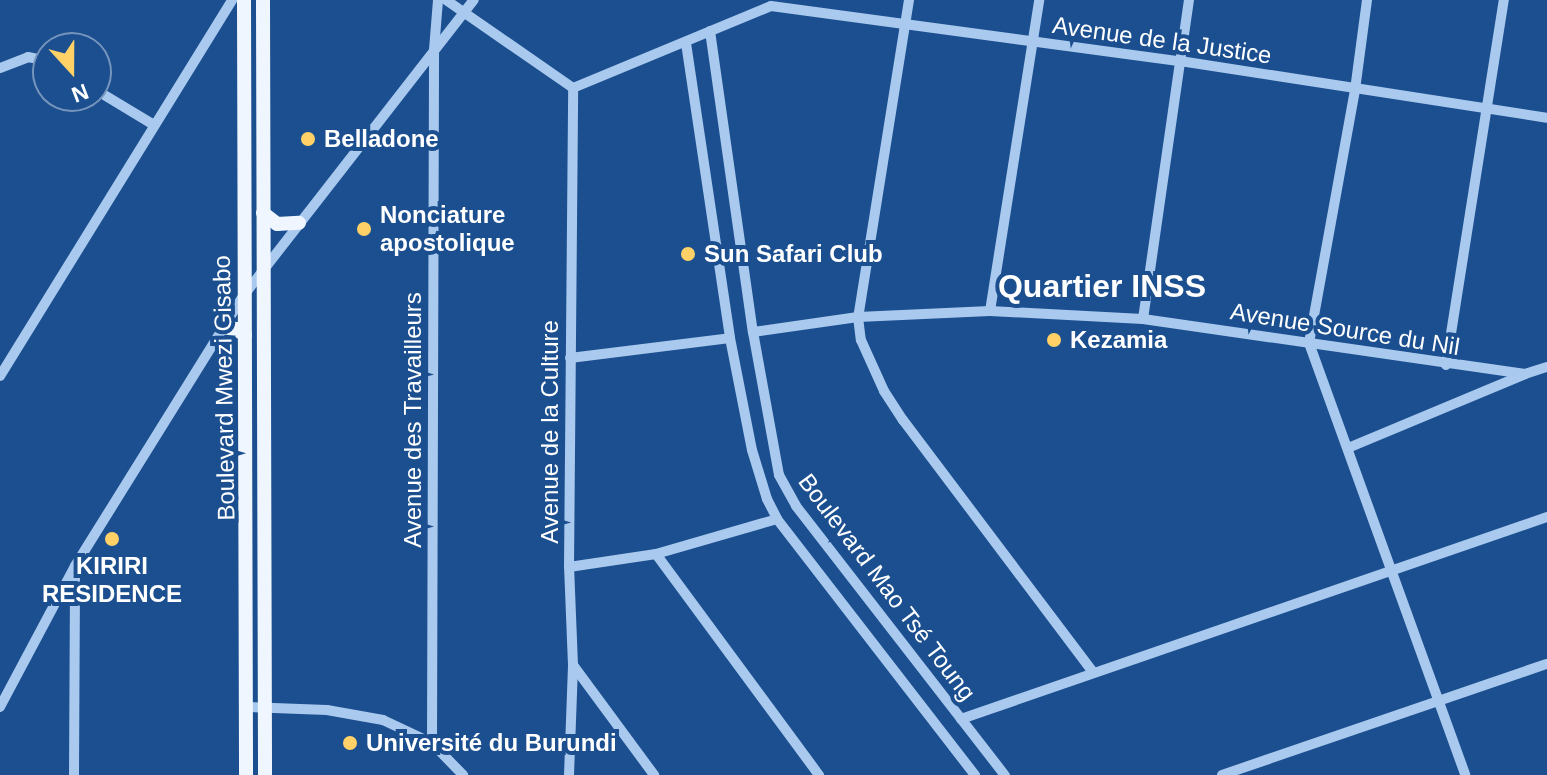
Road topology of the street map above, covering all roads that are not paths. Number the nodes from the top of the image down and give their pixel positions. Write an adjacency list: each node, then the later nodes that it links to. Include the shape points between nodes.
1 (232, 0): 27 (street)
2 (244, 0): 31 (main road, Boulevard Mwezi Gisabo)
3 (263, 0): 28 (main road, Boulevard Mwezi Gisabo)
4 (438, 0): 18 (street, Avenue des Travailleurs)
5 (446, 0): 13 (street)
6 (474, 0): 13 (street)
7 (909, 0): 14 (street)
8 (1039, 0): 16 (street)
9 (1189, 0): 20 (street)
10 (1367, 0): 23 (street)
11 (1504, 0): 25 (street)
12 (771, 3): 14 (street, Avenue de la Justice); 15 (street)
13 (464, 13): 18 (street); 22 (street)
14 (905, 22): 16 (street, Avenue de la Justice); 33 (street)
15 (710, 31): 17 (street); 36 (street, Boulevard Mao Tsé Toung)
16 (1032, 42): 20 (street, Avenue de la Justice); 32 (street)
17 (686, 43): 22 (street); 38 (street, Boulevard Mao Tsé Toung)
18 (434, 50): 29 (street); 62 (street, Avenue des Travailleurs)
19 (32, 58): 21 (street)
20 (1180, 61): 23 (street, Avenue de la Justice); 34 (street)
21 (0, 68)
22 (573, 88): 40 (street, Avenue de la Culture)
23 (1355, 90): 25 (street, Avenue de la Justice); 39 (street)
24 (112, 100): 27 (street)
25 (1487, 108): 26 (street, Avenue de la Justice); 41 (street)
26 (1547, 118)
27 (154, 125): 44 (street)
28 (263, 213): 29 (main road, via 277,224); 30 (main road, Boulevard Mwezi Gisabo)
29 (299, 223): 30 (street)
30 (263, 269): 31 (street); 47 (main road, Boulevard Mwezi Gisabo)
31 (244, 295): 35 (street); 37 (main road, Boulevard Mwezi Gisabo)
32 (990, 311): 33 (street, Avenue Source du Nil); 34 (street, Avenue Source du Nil)
33 (858, 317): 36 (street, Avenue Source du Nil); 56 (street, via 868,360 903,420)
34 (1143, 319): 39 (street, Avenue Source du Nil)
35 (223, 327): 37 (main road); 51 (street)
36 (753, 332): 61 (street, Boulevard Mao Tsé Toung, via 771,444 786,489)
37 (245, 335): 46 (main road, Boulevard Mwezi Gisabo)
38 (730, 338): 40 (street); 49 (street, Boulevard Mao Tsé Toung, via 752,450)
39 (1309, 343): 41 (street, Avenue Source du Nil); 45 (street)
40 (570, 358): 52 (street, Avenue de la Culture)
41 (1446, 365): 43 (street, Avenue Source du Nil)
42 (1547, 367): 43 (street, Avenue Source du Nil)
43 (1525, 374): 45 (street)
44 (0, 376)
45 (1348, 448): 53 (street)
46 (247, 516): 47 (main road); 59 (main road, Boulevard Mwezi Gisabo)
47 (266, 516): 60 (main road, Boulevard Mwezi Gisabo)
48 (1547, 517): 53 (street)
49 (777, 519): 50 (street); 70 (street, Boulevard Mao Tsé Toung)
50 (656, 554): 52 (street); 69 (street)
51 (75, 566): 58 (street); 63 (street)
52 (569, 567): 55 (street, Avenue de la Culture)
53 (1391, 569): 56 (street); 57 (street)
54 (1547, 664): 57 (street)
55 (573, 665): 67 (street, Avenue de la Culture); 68 (street)
56 (1093, 672): 61 (street)
57 (1436, 702): 72 (street); 73 (street)
58 (0, 707)
59 (246, 707): 60 (street); 64 (main road, Boulevard Mwezi Gisabo)
60 (266, 707): 62 (street, via 359,713); 65 (main road, Boulevard Mwezi Gisabo)
61 (961, 719): 71 (street, Boulevard Mao Tsé Toung)
62 (432, 743): 66 (street)
63 (74, 775)
64 (246, 775)
65 (265, 775)
66 (463, 775)
67 (569, 775)
68 (654, 775)
69 (819, 775)
70 (975, 775)
71 (1005, 775)
72 (1222, 775)
73 (1465, 775)

